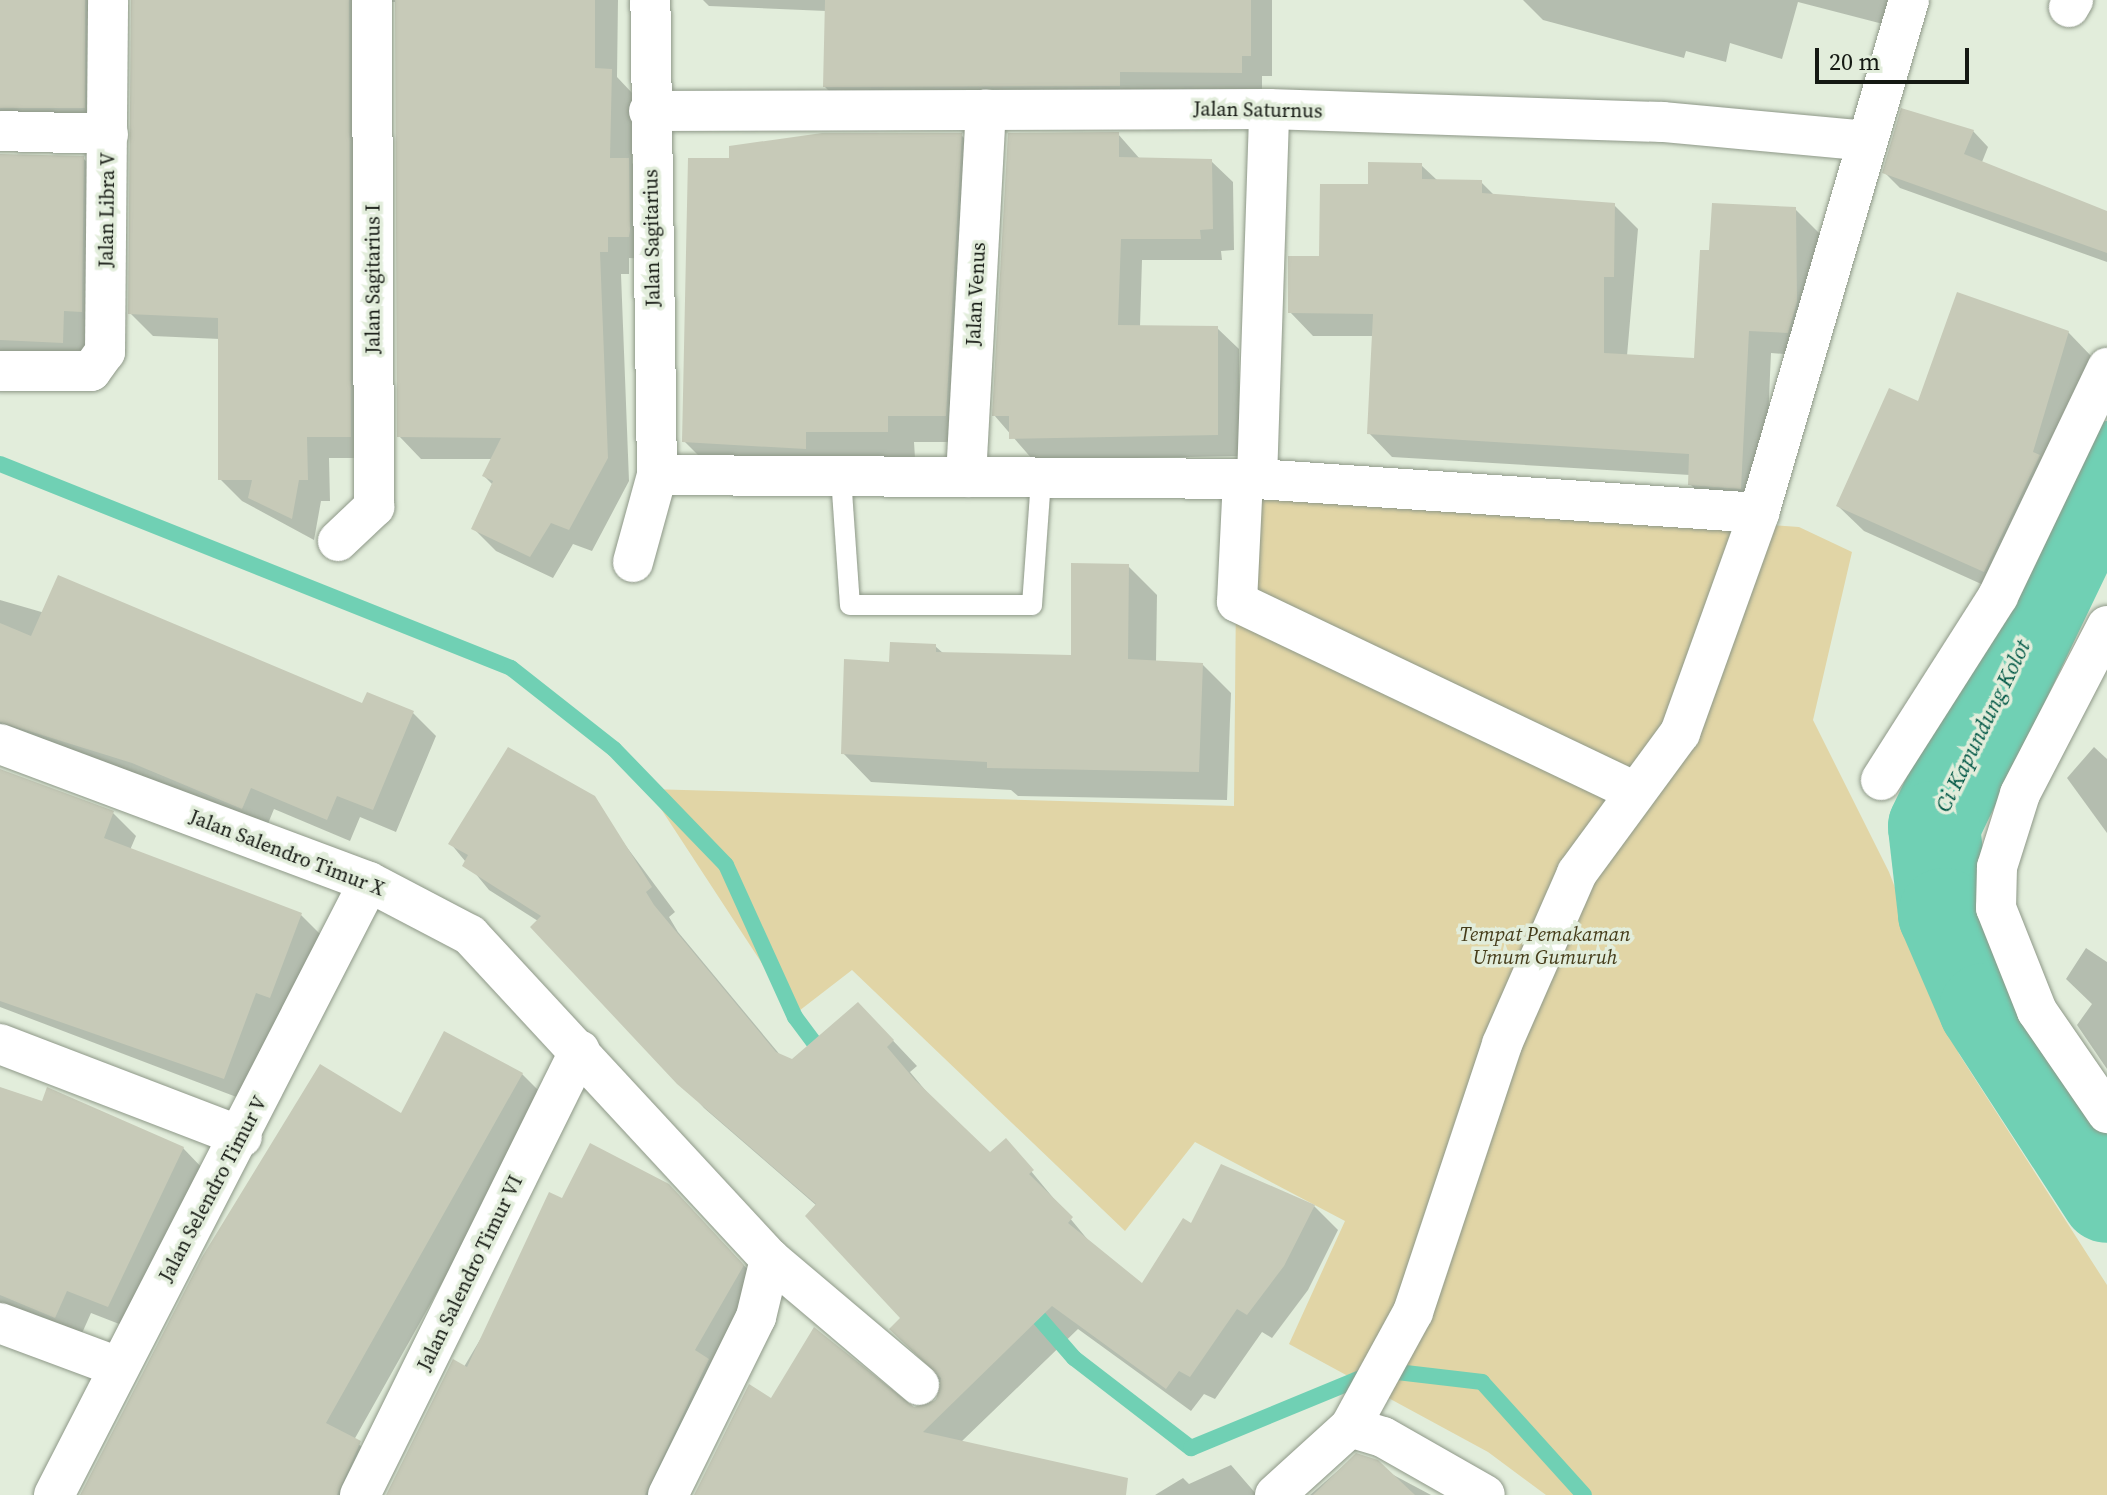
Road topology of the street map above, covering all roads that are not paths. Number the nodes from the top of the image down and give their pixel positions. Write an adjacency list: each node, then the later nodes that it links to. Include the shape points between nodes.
1 (108, 0): 9 (street, Jalan Libra V)
2 (372, 0): 19 (street, Jalan Sagitarius I, via 374,507)
3 (650, 0): 7 (street, Jalan Sagitarius)
4 (1909, 0): 10 (street)
5 (1269, 109): 6 (street, Jalan Saturnus); 10 (street, Jalan Saturnus, via 1663,122); 17 (street)
6 (986, 110): 7 (street, Jalan Saturnus); 15 (street, Jalan Venus)
7 (649, 111): 13 (street, Jalan Sagitarius)
8 (0, 131): 9 (street)
9 (108, 134): 12 (street, Jalan Libra V, via 105,352 91,371)
10 (1866, 141): 18 (street)
11 (2107, 368): 23 (street, via 1998,596)
12 (0, 371)
13 (657, 475): 14 (street); 20 (street, Jalan Sagitarius)
14 (841, 477): 15 (street); 16 (lane, via 850,605 1032,605)
15 (966, 477): 16 (street)
16 (1041, 478): 17 (street)
17 (1250, 479): 18 (street); 24 (street, via 1237,602)
18 (1759, 513): 24 (street, via 1680,733)
19 (338, 541)
20 (633, 562)
21 (2107, 626): 28 (street, via 2020,794 1997,867 1996,908 2037,1011)
22 (0, 744): 25 (street, Jalan Salendro Timur X)
23 (1881, 780)
24 (1634, 791): 34 (street, via 1577,873 1502,1044 1413,1312)
25 (369, 882): 27 (street, Jalan Salendro Timur X, via 470,935); 29 (street, Jalan Selendro Timur V)
26 (0, 1044): 29 (street)
27 (580, 1050): 30 (street, Jalan Salendro Timur X); 36 (street, Jalan Salendro Timur VI)
28 (2107, 1113)
29 (242, 1137): 32 (street, Jalan Selendro Timur V)
30 (770, 1259): 33 (street, Jalan Salendro Timur X); 37 (street, via 756,1317)
31 (0, 1323): 32 (street)
32 (118, 1367): 35 (street, Jalan Selendro Timur V)
33 (919, 1385)
34 (1356, 1415): 38 (street); 39 (street, via 1383,1437)
35 (54, 1495)
36 (360, 1495)
37 (668, 1495)
38 (1275, 1495)
39 (1485, 1495)

